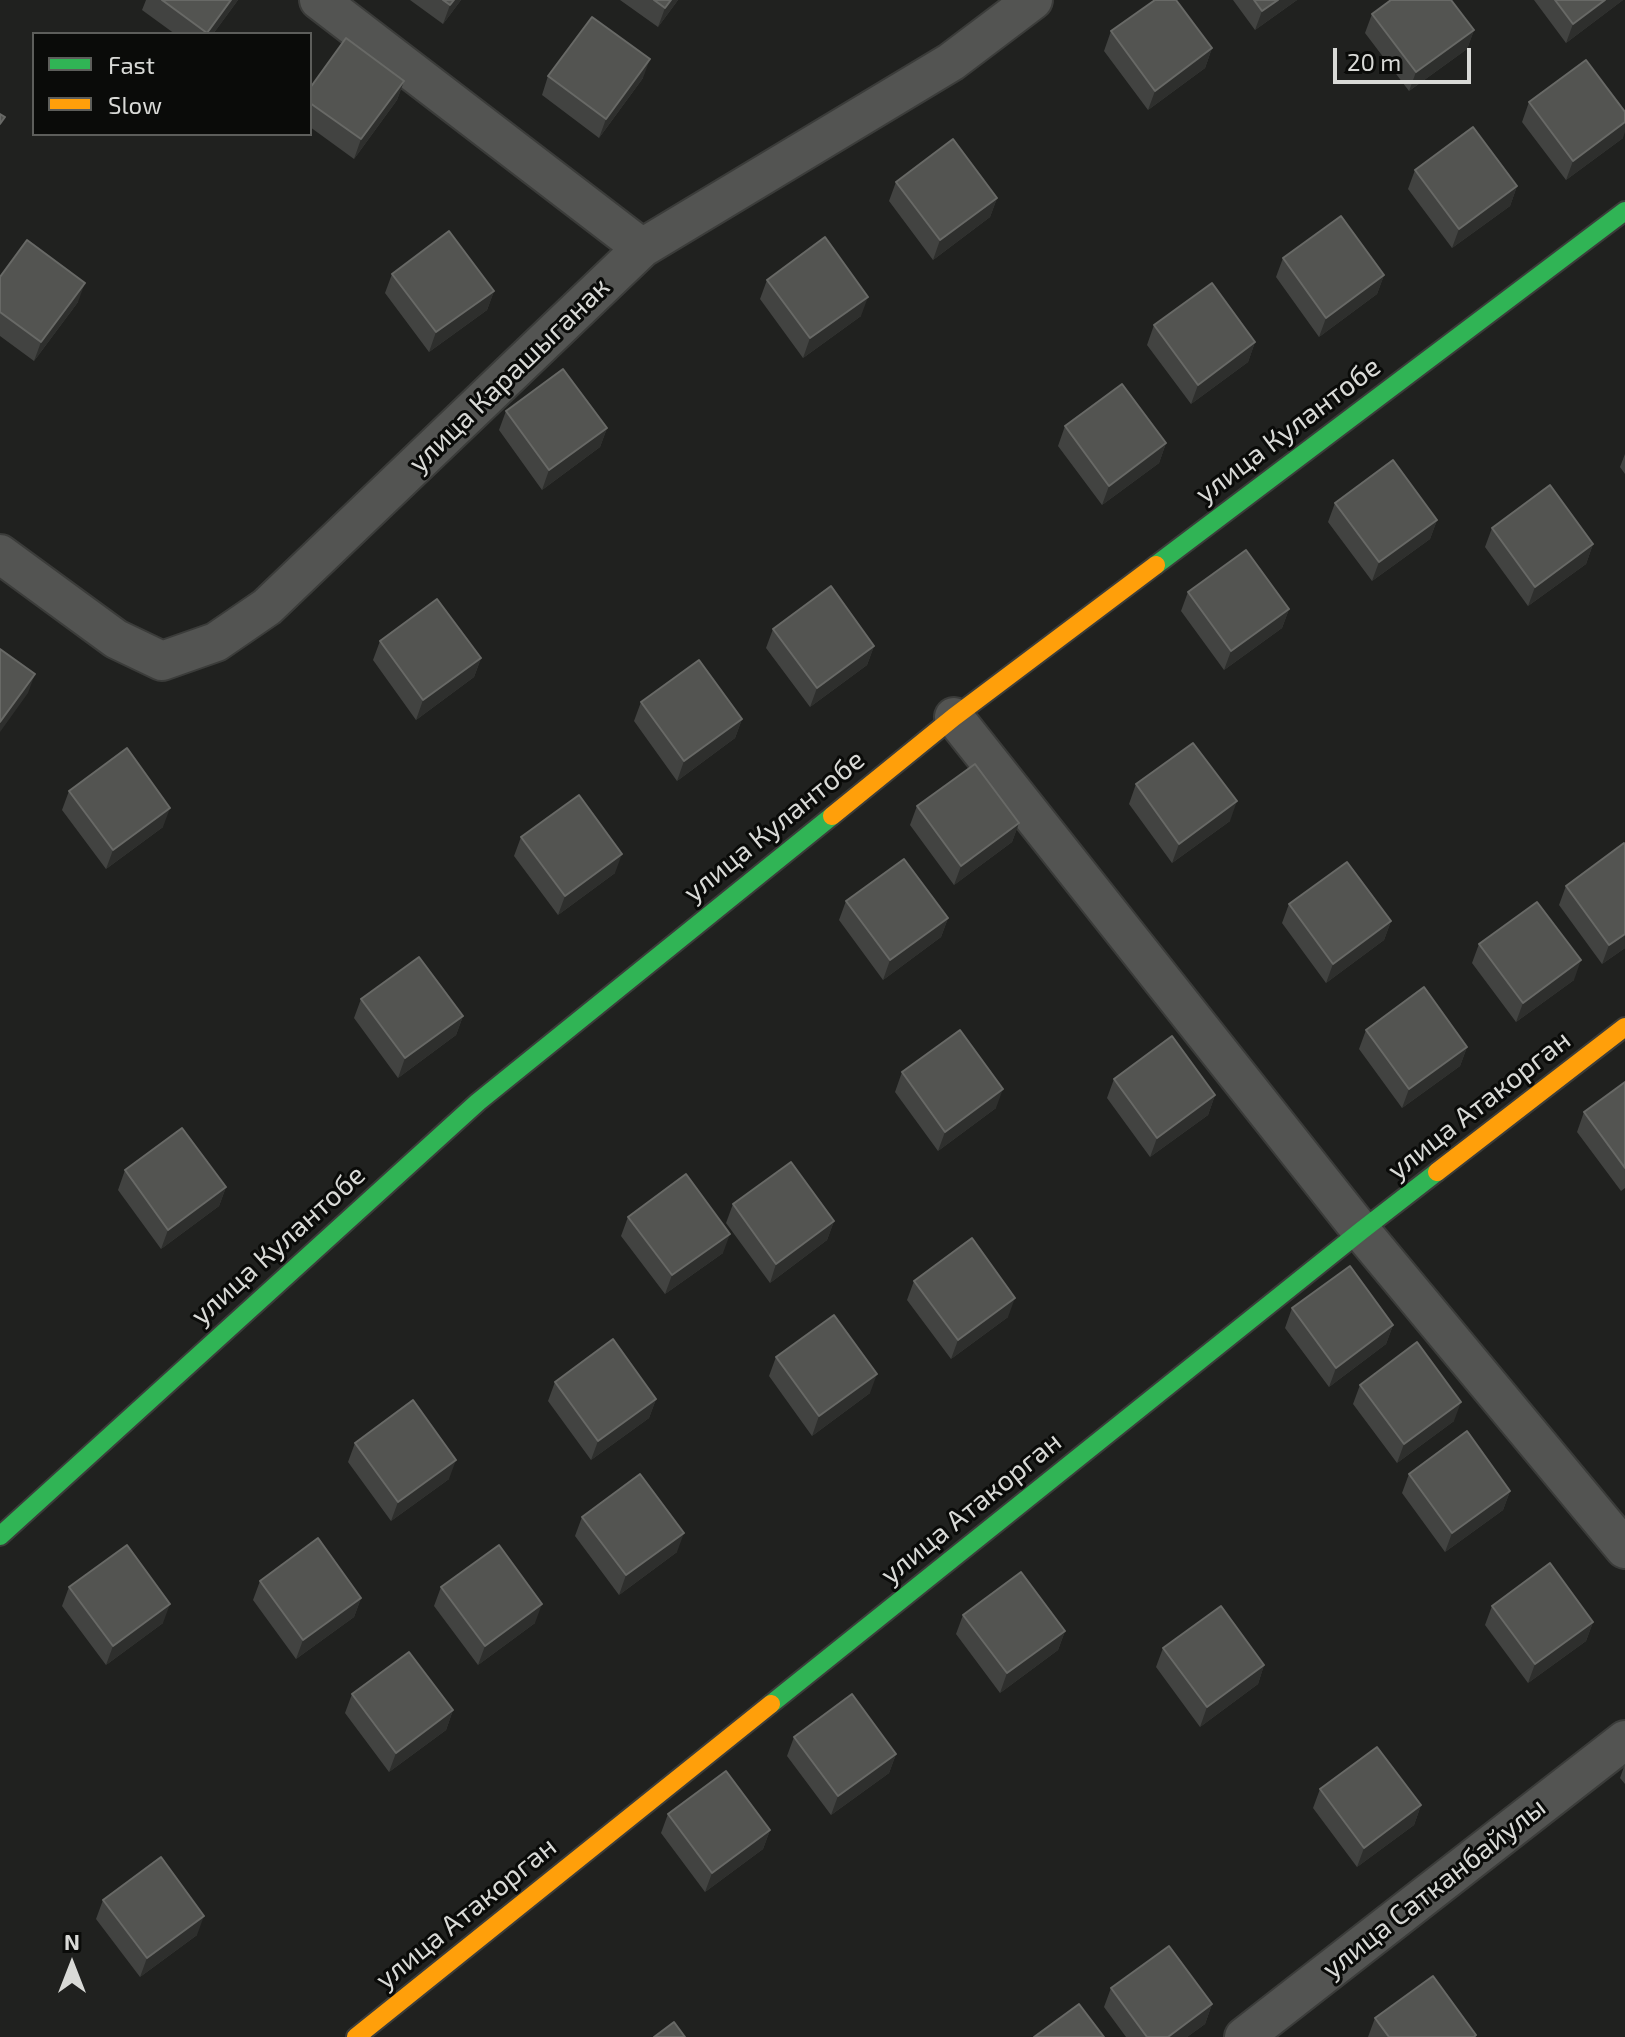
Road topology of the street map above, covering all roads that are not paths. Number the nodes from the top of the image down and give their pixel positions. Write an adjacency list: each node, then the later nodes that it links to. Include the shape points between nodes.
1 (319, 0): 4 (street)
2 (1033, 0): 4 (street, улица Карашыганак, via 951,62)
3 (1625, 211): 6 (street, улица Кулантобе)
4 (642, 248): 5 (street, улица Карашыганак, via 267,607 216,642 162,661 116,639)
5 (0, 554)
6 (954, 717): 8 (street); 9 (street, улица Кулантобе, via 478,1102)
7 (1625, 1027): 8 (street, улица Атакорган)
8 (1361, 1231): 10 (street); 12 (street, улица Атакорган)
9 (0, 1536)
10 (1625, 1549)
11 (1625, 1740): 13 (street, улица Сатканбайулы)
12 (356, 2037)
13 (1244, 2037)

